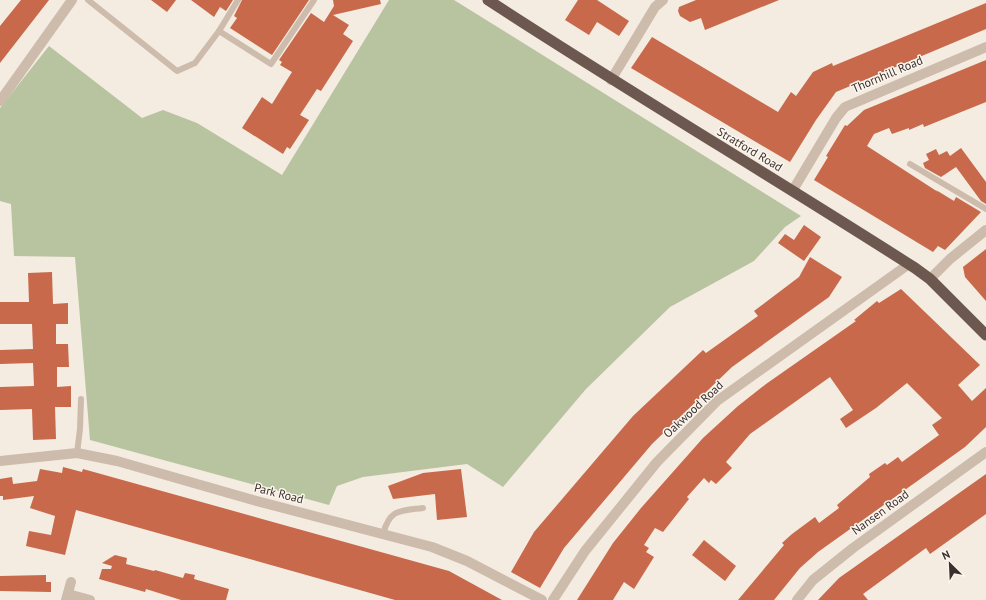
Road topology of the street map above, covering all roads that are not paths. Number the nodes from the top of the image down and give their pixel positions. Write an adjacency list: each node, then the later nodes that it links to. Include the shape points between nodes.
1 (72, 0): 10 (street)
2 (88, 0): 7 (lane, via 177,71 195,62)
3 (238, 0): 7 (lane)
4 (314, 0): 7 (lane, via 272,64)
5 (488, 0): 9 (highway, Stratford Road)
6 (663, 0): 9 (street, via 655,7)
7 (219, 31)
8 (986, 47): 12 (street, Thornhill Road, via 845,107)
9 (611, 80): 12 (highway, Stratford Road)
10 (0, 101)
11 (910, 164): 13 (lane)
12 (793, 190): 15 (highway, Stratford Road)
13 (986, 209)
14 (986, 230): 16 (street)
15 (910, 264): 16 (highway, Stratford Road); 28 (street, Oakwood Road, via 717,401 657,462 585,551)
16 (930, 279): 17 (highway, Stratford Road)
17 (986, 335)
18 (81, 399): 20 (lane)
19 (986, 452): 29 (street, Nansen Road, via 853,548 813,580)
20 (77, 453): 21 (street, Park Road); 23 (street, Park Road, via 118,461)
21 (0, 461)
22 (423, 508): 23 (lane, via 394,514 387,520)
23 (383, 534): 27 (street, Park Road, via 450,554)
24 (71, 582): 25 (street)
25 (67, 597): 26 (street)
26 (90, 600)
27 (542, 600)
28 (553, 600)
29 (797, 600)

